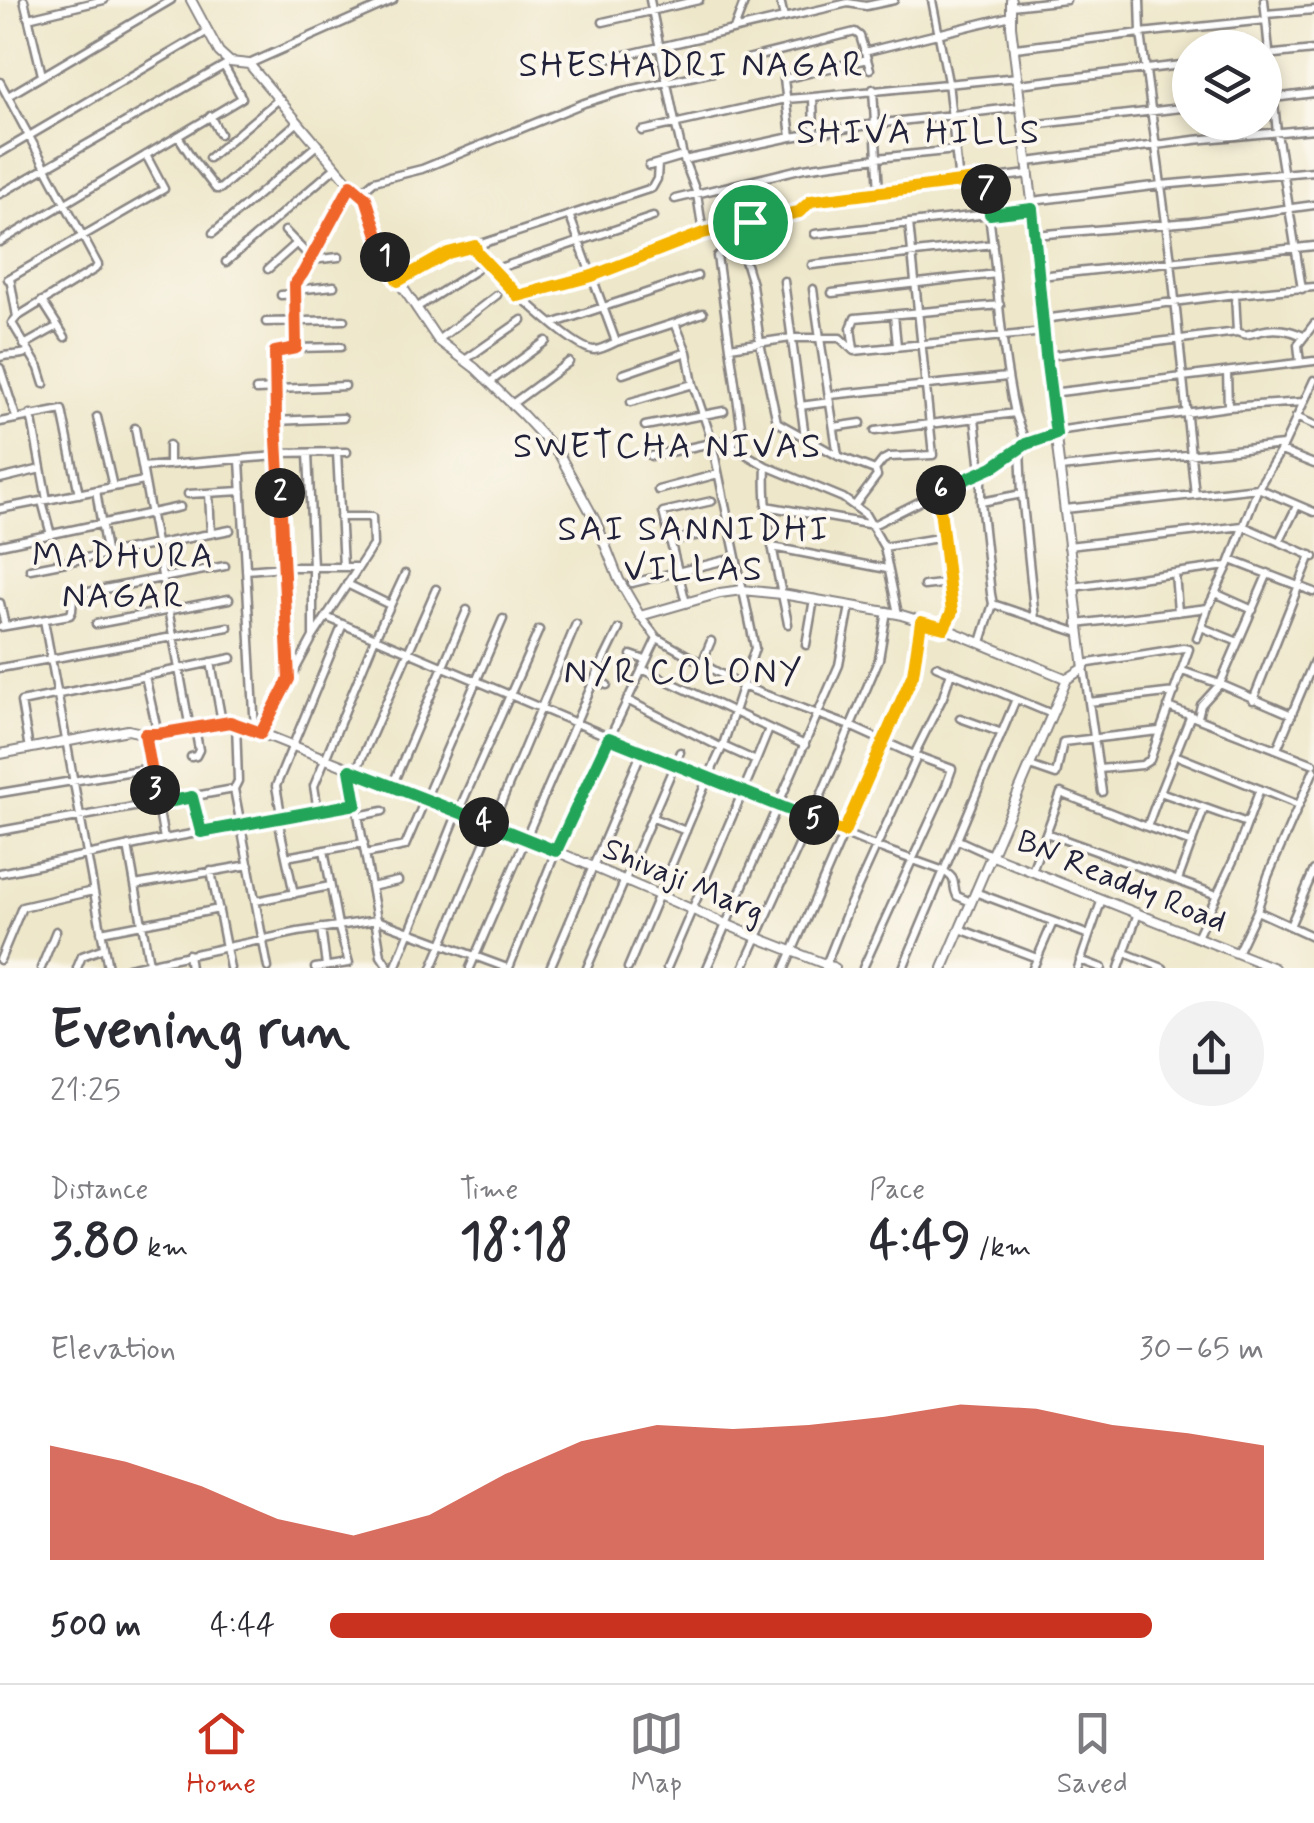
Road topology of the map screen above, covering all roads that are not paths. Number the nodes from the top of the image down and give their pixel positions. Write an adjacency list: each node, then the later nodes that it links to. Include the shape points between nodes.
1 (24, 0): 20 (street)
2 (104, 0): 20 (street)
3 (172, 0): 41 (street)
4 (191, 0): 25 (street)
5 (393, 0): 36 (street)
6 (650, 0): 18 (street)
7 (699, 0): 18 (street)
8 (745, 0): 23 (street)
9 (780, 0): 21 (street)
10 (894, 0): 15 (street)
11 (932, 0): 26 (street)
12 (1066, 0): 16 (street)
13 (1140, 0): 27 (street)
14 (1264, 0): 19 (street)
15 (871, 3): 21 (street)
16 (1011, 7): 26 (street); 29 (street)
17 (1314, 10): 19 (street)
18 (653, 11): 22 (street); 28 (street)
19 (1266, 17): 24 (street); 27 (street)
20 (28, 18): 41 (street)
21 (784, 18): 23 (street)
22 (603, 22)
23 (733, 30): 28 (street)
24 (1267, 30)
25 (208, 31): 35 (street); 66 (street)
26 (938, 32): 32 (street); 44 (street)
27 (1141, 32): 29 (street); 38 (street)
28 (660, 46): 34 (street); 45 (street)
29 (1016, 48): 42 (street)
30 (1314, 50): 31 (street)
31 (1282, 53)
32 (866, 56): 33 (street, via 856,32); 39 (street); 51 (street, via 786,78)
33 (746, 58)
34 (608, 59)
35 (227, 64): 36 (street); 56 (street, via 242,98); 81 (street)
36 (249, 64): 52 (street)
37 (1172, 66): 38 (street)
38 (1146, 68): 42 (street); 55 (street)
39 (870, 69)
40 (713, 72): 45 (street)
41 (42, 76): 48 (street)
42 (1018, 80): 44 (street); 53 (street)
43 (0, 82): 48 (street)
44 (948, 82): 46 (street); 57 (street)
45 (668, 83): 59 (street); 92 (street, via 584,104 422,170 374,181)
46 (873, 89): 49 (street); 60 (street)
47 (1314, 93): 50 (street)
48 (5, 97): 66 (street)
49 (812, 97): 51 (street); 67 (street)
50 (1282, 97)
51 (786, 99): 59 (street); 69 (street)
52 (279, 100): 58 (street); 77 (street)
53 (1020, 107): 57 (street); 61 (street)
54 (1172, 110): 55 (street)
55 (1151, 112): 61 (street); 73 (street)
56 (210, 116): 65 (street); 68 (street)
57 (952, 116): 60 (street); 74 (street)
58 (298, 122): 68 (street, via 220,189); 72 (street)
59 (675, 122): 63 (street); 78 (street)
60 (875, 124): 67 (street); 79 (street)
61 (1022, 126): 80 (street)
62 (1314, 130): 64 (street)
63 (642, 131)
64 (1282, 133)
65 (220, 134)
66 (30, 135): 75 (street); 81 (street)
67 (814, 135): 69 (street)
68 (178, 136): 76 (street)
69 (792, 137): 78 (street)
70 (1205, 140): 73 (street)
71 (1278, 140): 85 (street)
72 (318, 145): 82 (street); 107 (street)
73 (1154, 145): 80 (street); 90 (street)
74 (956, 150): 79 (street); 87 (street)
75 (0, 153)
76 (146, 154): 96 (street); 111 (street, via 164,190)
77 (209, 158)
78 (684, 158): 94 (street); 101 (street, via 654,165 652,188)
79 (877, 158): 88 (street); 91 (street)
80 (1028, 162): 84 (street)
81 (46, 167): 93 (street); 96 (street)
82 (336, 167): 89 (street); 125 (street)
83 (1314, 171): 85 (street)
84 (1028, 174): 86 (street); 97 (street)
85 (1283, 174): 90 (street); 99 (street)
86 (984, 179): 87 (street); 100 (street)
87 (959, 183): 91 (street)
88 (742, 184): 94 (street); 103 (street)
89 (351, 185): 92 (street); 123 (street)
90 (1161, 185): 97 (street); 105 (street)
91 (879, 192): 103 (street, via 811,201 799,212)
92 (360, 193): 134 (street)
93 (0, 194)
94 (696, 194): 95 (street); 108 (street)
95 (675, 199)
96 (66, 202): 111 (street); 112 (street)
97 (1032, 205): 100 (street); 110 (street)
98 (1314, 206): 99 (street)
99 (1289, 208): 105 (street); 118 (street)
100 (990, 214): 104 (street); 115 (street)
101 (570, 216): 113 (street); 116 (street)
102 (653, 217): 113 (street)
103 (750, 222): 108 (street)
104 (909, 223): 109 (street); 121 (street)
105 (1166, 224): 110 (street); 124 (street)
106 (286, 231): 114 (street)
107 (213, 233)
108 (703, 233): 131 (street)
109 (816, 234)
110 (1034, 235): 133 (street)
111 (84, 236): 147 (street, via 95,269); 155 (street, via 9,279)
112 (0, 242)
113 (579, 243): 129 (street); 131 (street)
114 (298, 244): 123 (street); 127 (street)
115 (993, 244): 121 (street); 130 (street)
116 (475, 246): 129 (street); 134 (street)
117 (1314, 246): 118 (street)
118 (1294, 247): 124 (street); 140 (street)
119 (730, 248): 180 (street, via 716,256)
120 (742, 250): 176 (street)
121 (913, 253): 126 (street); 136 (street)
122 (339, 257): 123 (street)
123 (311, 259): 141 (street)
124 (1171, 261): 133 (street); 148 (street)
125 (226, 262)
126 (812, 265)
127 (268, 269)
128 (476, 270): 151 (street)
129 (492, 271): 146 (street)
130 (996, 274): 136 (street); 149 (street)
131 (592, 276): 146 (street); 150 (street)
132 (697, 276): 150 (street)
133 (1040, 276): 156 (street)
134 (398, 281): 151 (street)
135 (784, 281): 170 (street)
136 (916, 283): 142 (street); 153 (street)
137 (334, 286): 141 (street)
138 (1314, 287): 140 (street)
139 (813, 289): 171 (street)
140 (1302, 289): 144 (street)
141 (295, 292): 145 (street); 159 (street)
142 (832, 293)
143 (497, 294): 172 (street)
144 (1235, 294): 148 (street); 166 (street)
145 (282, 295)
146 (518, 296): 162 (street)
147 (42, 302): 155 (street); 164 (street)
148 (1176, 302): 156 (street); 173 (street)
149 (1000, 305): 153 (street); 167 (street)
150 (602, 306): 162 (street); 175 (street)
151 (415, 309): 172 (street)
152 (703, 313): 161 (street)
153 (920, 313): 154 (street); 177 (street)
154 (894, 315): 178 (street); 183 (street, via 853,320)
155 (17, 317): 182 (street, via 13,328)
156 (1043, 319): 165 (street)
157 (344, 320): 159 (street)
158 (522, 320): 187 (street)
159 (297, 321): 160 (street); 181 (street)
160 (266, 322)
161 (675, 323): 175 (street); 184 (street)
162 (552, 324): 175 (street, via 590,350)
163 (1314, 324): 168 (street)
164 (58, 326): 169 (street); 182 (street)
165 (1044, 332): 167 (street); 186 (street)
166 (1238, 332): 168 (street, via 1292,330); 173 (street)
167 (1004, 336): 177 (street); 194 (street)
168 (1303, 336): 190 (street)
169 (65, 337)
170 (791, 338): 171 (street); 176 (street); 210 (street)
171 (820, 338): 183 (street, via 840,338); 206 (street)
172 (438, 340): 187 (street)
173 (1179, 340): 186 (street); 195 (street)
174 (546, 342): 198 (street)
175 (616, 342)
176 (760, 343): 180 (street); 232 (street, via 774,417)
177 (923, 343): 178 (street); 201 (street)
178 (897, 346): 183 (street)
179 (341, 347): 181 (street)
180 (730, 347): 235 (street, via 740,426)
181 (296, 348): 203 (street, via 275,352)
182 (26, 349): 185 (street, via 20,356); 199 (street)
183 (854, 351)
184 (687, 352): 193 (street); 200 (street)
185 (0, 356)
186 (1046, 356): 205 (street)
187 (465, 360): 198 (street)
188 (1314, 361): 190 (street)
189 (569, 362): 209 (street)
190 (1300, 363): 192 (street)
191 (0, 368): 197 (street)
192 (1227, 372): 195 (street); 211 (street)
193 (623, 374)
194 (1007, 377): 201 (street); 215 (street)
195 (1182, 377): 205 (street); 213 (street)
196 (1314, 380): 208 (street)
197 (2, 382): 217 (street)
198 (490, 382): 209 (street)
199 (44, 384)
200 (693, 384): 207 (street); 214 (street)
201 (927, 384): 206 (street); 225 (street)
202 (345, 386): 203 (street)
203 (275, 389): 204 (street); 222 (street)
204 (256, 390)
205 (1052, 392): 231 (street)
206 (830, 399): 210 (street); 228 (street)
207 (631, 402)
208 (1303, 402): 211 (street); 221 (street)
209 (512, 404): 338 (street, via 559,454)
210 (800, 406): 232 (street)
211 (1228, 406): 213 (street)
212 (724, 410): 214 (street)
213 (1186, 412): 231 (street); 244 (street)
214 (704, 413): 227 (street); 233 (street)
215 (1016, 413): 220 (street); 236 (street)
216 (32, 414): 217 (street); 251 (street); 264 (street, via 62,410)
217 (16, 418): 223 (street)
218 (97, 418): 257 (street)
219 (343, 418): 222 (street)
220 (975, 418): 225 (street); 253 (street)
221 (1296, 418): 226 (street); 237 (street)
222 (276, 421): 241 (street)
223 (0, 422)
224 (861, 424): 228 (street)
225 (932, 424): 230 (street); 252 (street, via 933,454 889,456)
226 (1314, 425)
227 (646, 426)
228 (834, 427): 243 (street)
229 (134, 428): 249 (street)
230 (875, 431)
231 (1056, 432): 236 (street); 250 (street)
232 (805, 437): 243 (street)
233 (711, 440): 235 (street); 242 (street); 254 (street)
234 (170, 444): 247 (street)
235 (732, 446): 248 (street)
236 (1023, 447): 253 (street); 266 (street)
237 (1283, 448): 244 (street); 246 (street); 258 (street)
238 (336, 452): 239 (street); 240 (street); 279 (street)
239 (348, 452)
240 (308, 453): 241 (street); 302 (street)
241 (277, 455): 245 (street); 301 (street)
242 (651, 456)
243 (838, 456): 252 (street)
244 (1190, 456): 250 (street); 267 (street)
245 (240, 460): 247 (street); 262 (street)
246 (1314, 464)
247 (169, 465): 249 (street)
248 (766, 466): 271 (street); 272 (street)
249 (142, 467): 256 (street)
250 (1060, 468): 275 (street)
251 (41, 469): 255 (street); 268 (street)
252 (875, 470): 272 (street)
253 (980, 472): 261 (street); 270 (street)
254 (718, 474): 260 (street); 319 (street)
255 (0, 479)
256 (144, 481): 257 (street); 278 (street)
257 (113, 487): 259 (street)
258 (1258, 488): 267 (street); 273 (street); 282 (street)
259 (96, 490): 264 (street); 280 (street)
260 (658, 490)
261 (938, 491): 281 (street); 287 (street)
262 (242, 492): 263 (street); 306 (street)
263 (210, 493): 265 (street); 285 (street)
264 (80, 494): 268 (street)
265 (188, 494)
266 (1022, 494): 270 (street); 341 (street)
267 (1194, 495): 275 (street)
268 (45, 500): 276 (street); 286 (street)
269 (712, 501): 288 (street, via 663,512)
270 (981, 502): 327 (street)
271 (766, 506): 281 (street); 293 (street)
272 (855, 506): 281 (street)
273 (1297, 506): 277 (street); 289 (street)
274 (180, 507): 278 (street)
275 (1064, 509): 292 (street)
276 (0, 510)
277 (1314, 512)
278 (150, 513): 280 (street); 290 (street)
279 (340, 517): 300 (street, via 374,520 372,545); 303 (street)
280 (102, 523): 286 (street); 295 (street)
281 (873, 525): 294 (street)
282 (1243, 526): 289 (street); 292 (street); 298 (street)
283 (230, 530): 285 (street)
284 (718, 531): 288 (street)
285 (211, 533): 290 (street)
286 (51, 535): 291 (street)
287 (944, 537): 294 (street); 313 (street)
288 (670, 541): 307 (street)
289 (1280, 542): 296 (street)
290 (156, 543): 295 (street); 311 (street)
291 (0, 545)
292 (1068, 546): 317 (street)
293 (772, 547): 304 (street); 322 (street)
294 (884, 547): 304 (street)
295 (106, 552): 305 (street)
296 (1313, 556): 316 (street)
297 (726, 560): 307 (street)
298 (1230, 563): 308 (street); 309 (street); 321 (street)
299 (225, 566): 311 (street)
300 (358, 566): 303 (street); 314 (street)
301 (284, 567): 302 (street); 306 (street); 380 (street)
302 (313, 567): 303 (street); 355 (street)
303 (343, 567)
304 (887, 568): 336 (street)
305 (30, 569)
306 (246, 570): 409 (street)
307 (678, 572): 312 (street); 326 (street)
308 (1174, 573): 317 (street); 335 (street)
309 (1268, 573): 316 (street); 333 (street)
310 (406, 574): 328 (street)
311 (161, 578): 331 (street); 340 (street, via 78,594 70,614)
312 (632, 583)
313 (949, 583): 315 (street); 349 (street, via 952,612)
314 (347, 584): 328 (street); 337 (street)
315 (924, 586)
316 (1299, 586): 320 (street); 392 (street)
317 (1073, 587): 350 (street)
318 (436, 589): 363 (street)
319 (742, 590): 322 (street); 326 (street); 386 (street, via 756,648)
320 (1314, 592)
321 (1215, 593): 330 (street); 333 (street)
322 (782, 594): 324 (street); 346 (street)
323 (230, 599): 331 (street)
324 (814, 600): 329 (street); 362 (street)
325 (0, 603): 347 (street)
326 (686, 604): 338 (street)
327 (994, 604): 341 (street); 360 (street)
328 (390, 605): 356 (street)
329 (850, 606): 334 (street); 397 (street, via 839,665)
330 (1208, 608): 335 (street); 351 (street)
331 (168, 610): 343 (street); 354 (street)
332 (467, 610): 371 (street)
333 (1253, 610): 361 (street)
334 (887, 611): 336 (street); 405 (street, via 879,658)
335 (1178, 612): 350 (street)
336 (898, 614): 342 (street)
337 (326, 616): 344 (street); 355 (street)
338 (640, 616): 357 (street)
339 (503, 618): 383 (street)
340 (44, 620): 347 (street); 366 (street)
341 (1035, 620): 350 (street)
342 (921, 622): 349 (street); 416 (street, via 913,674)
343 (96, 624)
344 (342, 624): 356 (street); 418 (street)
345 (576, 624): 395 (street)
346 (788, 624)
347 (2, 626)
348 (228, 626): 354 (street)
349 (944, 628): 360 (street)
350 (1078, 628): 373 (street)
351 (1201, 628): 358 (street); 361 (street)
352 (620, 629): 382 (street)
353 (538, 630): 389 (street)
354 (173, 636): 366 (street); 375 (street)
355 (313, 636): 380 (street)
356 (375, 638): 363 (street); 428 (street)
357 (657, 638): 367 (street); 370 (street)
358 (1197, 638)
359 (711, 641): 370 (street)
360 (981, 642): 381 (street)
361 (1238, 642): 384 (street)
362 (806, 645)
363 (409, 652): 371 (street); 435 (street)
364 (630, 654): 367 (street)
365 (232, 658): 369 (street)
366 (50, 659): 374 (street); 388 (street)
367 (645, 660): 376 (street)
368 (1314, 661): 399 (street)
369 (211, 662): 375 (street); 402 (street)
370 (701, 665): 386 (street)
371 (442, 666): 383 (street); 438 (street)
372 (936, 666): 378 (street)
373 (1083, 666): 377 (street, via 1187,647); 381 (street); 393 (street)
374 (0, 668)
375 (179, 669): 379 (street); 407 (street)
376 (642, 669): 391 (street); 396 (street)
377 (1182, 671): 384 (street); 387 (street)
378 (951, 672): 390 (street); 426 (street)
379 (145, 676): 388 (street); 412 (street)
380 (289, 679): 409 (street)
381 (1068, 679): 398 (street, BN Readdy Road)
382 (594, 680): 385 (street); 404 (street)
383 (476, 681): 389 (street); 446 (street)
384 (1220, 684): 392 (street); 400 (street)
385 (608, 685)
386 (742, 686): 396 (street); 397 (street)
387 (1175, 692): 393 (street); 394 (street)
388 (57, 694): 415 (street); 421 (street, via 21,702)
389 (508, 695): 395 (street); 454 (street)
390 (1016, 699): 398 (street); 410 (street)
391 (627, 700): 414 (street); 419 (street)
392 (1253, 700): 399 (street)
393 (1089, 702): 413 (street)
394 (1168, 707): 400 (street); 408 (street)
395 (541, 709): 404 (street); 462 (street)
396 (734, 713): 406 (street); 419 (street)
397 (817, 714): 405 (street); 417 (street)
398 (1052, 714): 431 (street, BN Readdy Road)
399 (1292, 715): 420 (street)
400 (1194, 716): 420 (street); 425 (street)
401 (960, 718): 410 (street)
402 (222, 722): 403 (street, Shivaji Marg); 407 (street, Shivaji Marg)
403 (236, 723): 409 (street, Shivaji Marg); 439 (street)
404 (577, 724): 414 (street); 470 (street)
405 (850, 726): 416 (street); 459 (street)
406 (769, 728): 417 (street); 429 (street)
407 (192, 729): 412 (street, Shivaji Marg); 427 (street, via 199,750)
408 (1159, 731): 413 (street); 434 (street, via 1147,763)
409 (258, 732): 418 (street, Shivaji Marg)
410 (1002, 733): 471 (street)
411 (145, 734): 412 (street, Shivaji Marg); 415 (street, Shivaji Marg, via 128,730); 433 (street)
412 (158, 734)
413 (1094, 737): 431 (street, via 1063,742 1056,776); 434 (street)
414 (609, 738): 422 (street); 477 (street)
415 (67, 742): 421 (street, Shivaji Marg); 437 (street)
416 (883, 743): 426 (street); 467 (street)
417 (805, 744): 450 (street)
418 (292, 746): 428 (street, Shivaji Marg); 457 (street, via 276,786)
419 (722, 747): 429 (street); 436 (street)
420 (1278, 749): 432 (street)
421 (29, 750): 424 (street, Shivaji Marg)
422 (642, 752): 430 (street); 484 (street)
423 (680, 752): 430 (street)
424 (0, 754)
425 (1175, 755): 440 (street); 443 (street)
426 (916, 756): 475 (street); 482 (street, via 952,769)
427 (190, 758)
428 (325, 758): 435 (street, Shivaji Marg); 452 (street, via 314,786)
429 (756, 761): 441 (street)
430 (675, 765): 436 (street); 458 (street)
431 (1030, 766): 480 (street, BN Readdy Road)
432 (1314, 767): 449 (street)
433 (150, 768): 437 (street); 447 (street)
434 (1098, 769): 442 (street)
435 (353, 771): 438 (street, Shivaji Marg); 448 (street)
436 (708, 778): 441 (street); 466 (street)
437 (73, 781): 444 (street); 455 (street)
438 (392, 786): 446 (street, Shivaji Marg)
439 (234, 789): 445 (street); 461 (street)
440 (1260, 789): 449 (street); 460 (street)
441 (744, 791): 450 (street); 506 (street)
442 (1102, 792)
443 (1160, 792): 451 (street); 463 (street)
444 (0, 793)
445 (192, 797): 447 (street); 465 (street)
446 (425, 800): 454 (street, Shivaji Marg); 479 (street, via 405,846)
447 (158, 804): 455 (street); 469 (street)
448 (356, 804): 452 (street); 456 (street)
449 (1299, 805): 507 (street)
450 (776, 806): 459 (street); 512 (street)
451 (1204, 809): 460 (street); 473 (street)
452 (318, 810): 457 (street)
453 (383, 811): 456 (street)
454 (458, 812): 462 (street, Shivaji Marg); 518 (street)
455 (80, 816): 464 (street); 478 (street)
456 (358, 816): 472 (street)
457 (278, 818): 461 (street); 481 (street)
458 (653, 818): 466 (street); 492 (street)
459 (811, 819): 467 (street); 522 (street)
460 (1247, 823): 500 (street)
461 (241, 825): 465 (street); 483 (street)
462 (492, 825): 470 (street, Shivaji Marg); 527 (street)
463 (1148, 827): 468 (street, via 1060,793); 473 (street)
464 (0, 831)
465 (201, 832): 469 (street)
466 (686, 832): 501 (street)
467 (844, 832): 475 (street); 530 (street)
468 (1046, 833): 487 (street); 490 (street)
469 (164, 838): 474 (street)
470 (526, 839): 477 (street, Shivaji Marg); 534 (street)
471 (958, 840): 480 (street); 486 (street)
472 (364, 843): 476 (street); 479 (street)
473 (1192, 843): 490 (street)
474 (128, 846): 478 (street); 493 (street)
475 (877, 846): 482 (street); 541 (street)
476 (324, 850): 481 (street); 494 (street)
477 (556, 851): 484 (street, Shivaji Marg); 554 (street)
478 (86, 854): 489 (street); 496 (street)
479 (365, 854): 495 (street)
480 (992, 855): 487 (street, BN Readdy Road); 497 (street)
481 (286, 858): 499 (street)
482 (912, 860): 486 (street); 562 (street)
483 (248, 865): 488 (street); 503 (street)
484 (593, 867): 492 (street, Shivaji Marg); 555 (street)
485 (1314, 870): 498 (street)
486 (944, 871): 504 (street, via 956,882 957,896); 563 (street)
487 (1032, 871): 502 (street, BN Readdy Road)
488 (211, 872): 493 (street); 505 (street)
489 (0, 873)
490 (1178, 880): 500 (street)
491 (398, 881): 495 (street)
492 (626, 881): 501 (street, Shivaji Marg); 556 (street)
493 (135, 885): 511 (street)
494 (330, 886): 499 (street); 513 (street)
495 (372, 886): 509 (street)
496 (93, 892): 519 (street); 525 (street, via 22,907)
497 (975, 892): 504 (street); 510 (street)
498 (1310, 893): 514 (street)
499 (294, 894): 503 (street)
500 (1217, 895): 524 (street)
501 (660, 896): 506 (street, Shivaji Marg); 557 (street)
502 (1102, 899): 508 (street, BN Readdy Road); 521 (street)
503 (256, 902): 526 (street)
504 (971, 902): 516 (street)
505 (218, 909): 511 (street); 528 (street)
506 (694, 910): 512 (street, Shivaji Marg); 558 (street)
507 (1257, 911): 514 (street); 532 (street)
508 (1138, 913): 524 (street, BN Readdy Road); 531 (street)
509 (378, 920): 513 (street); 518 (street); 551 (street, via 380,956)
510 (1053, 922): 521 (street); 535 (street)
511 (142, 924): 519 (street); 537 (street)
512 (726, 924): 522 (street, Shivaji Marg); 559 (street)
513 (338, 925): 515 (street); 539 (street)
514 (1290, 926): 523 (street)
515 (321, 928): 526 (street); 540 (street)
516 (960, 929): 535 (street); 564 (street)
517 (56, 931): 543 (street)
518 (410, 931): 527 (street); 551 (street)
519 (101, 932): 529 (street)
520 (0, 935): 525 (street)
521 (1088, 935): 538 (street)
522 (756, 937): 530 (street, Shivaji Marg); 560 (street)
523 (1314, 937)
524 (1197, 938): 532 (street, BN Readdy Road)
525 (9, 939): 536 (street)
526 (263, 940): 528 (street); 549 (street)
527 (442, 944): 534 (street); 552 (street)
528 (226, 946): 533 (street); 548 (street)
529 (104, 948): 544 (street, via 82,956); 545 (street)
530 (792, 951): 541 (street, Shivaji Marg); 561 (street)
531 (1126, 953): 542 (street); 567 (street)
532 (1237, 953): 568 (street, BN Readdy Road)
533 (188, 954): 537 (street); 547 (street)
534 (476, 955): 553 (street); 554 (street)
535 (1037, 958): 565 (street)
536 (0, 960)
537 (150, 963): 546 (street)
538 (1079, 964): 566 (street)
539 (349, 965): 540 (street)
540 (326, 966): 550 (street)
541 (829, 967)
542 (1160, 967)
543 (41, 968)
544 (77, 968)
545 (108, 968)
546 (128, 968)
547 (190, 968)
548 (230, 968)
549 (268, 968)
550 (315, 968)
551 (392, 968)
552 (432, 968)
553 (470, 968)
554 (508, 968)
555 (550, 968)
556 (587, 968)
557 (628, 968)
558 (668, 968)
559 (707, 968)
560 (743, 968)
561 (785, 968)
562 (863, 968)
563 (904, 968)
564 (943, 968)
565 (1033, 968)
566 (1102, 968)
567 (1119, 968)
568 (1274, 968)

